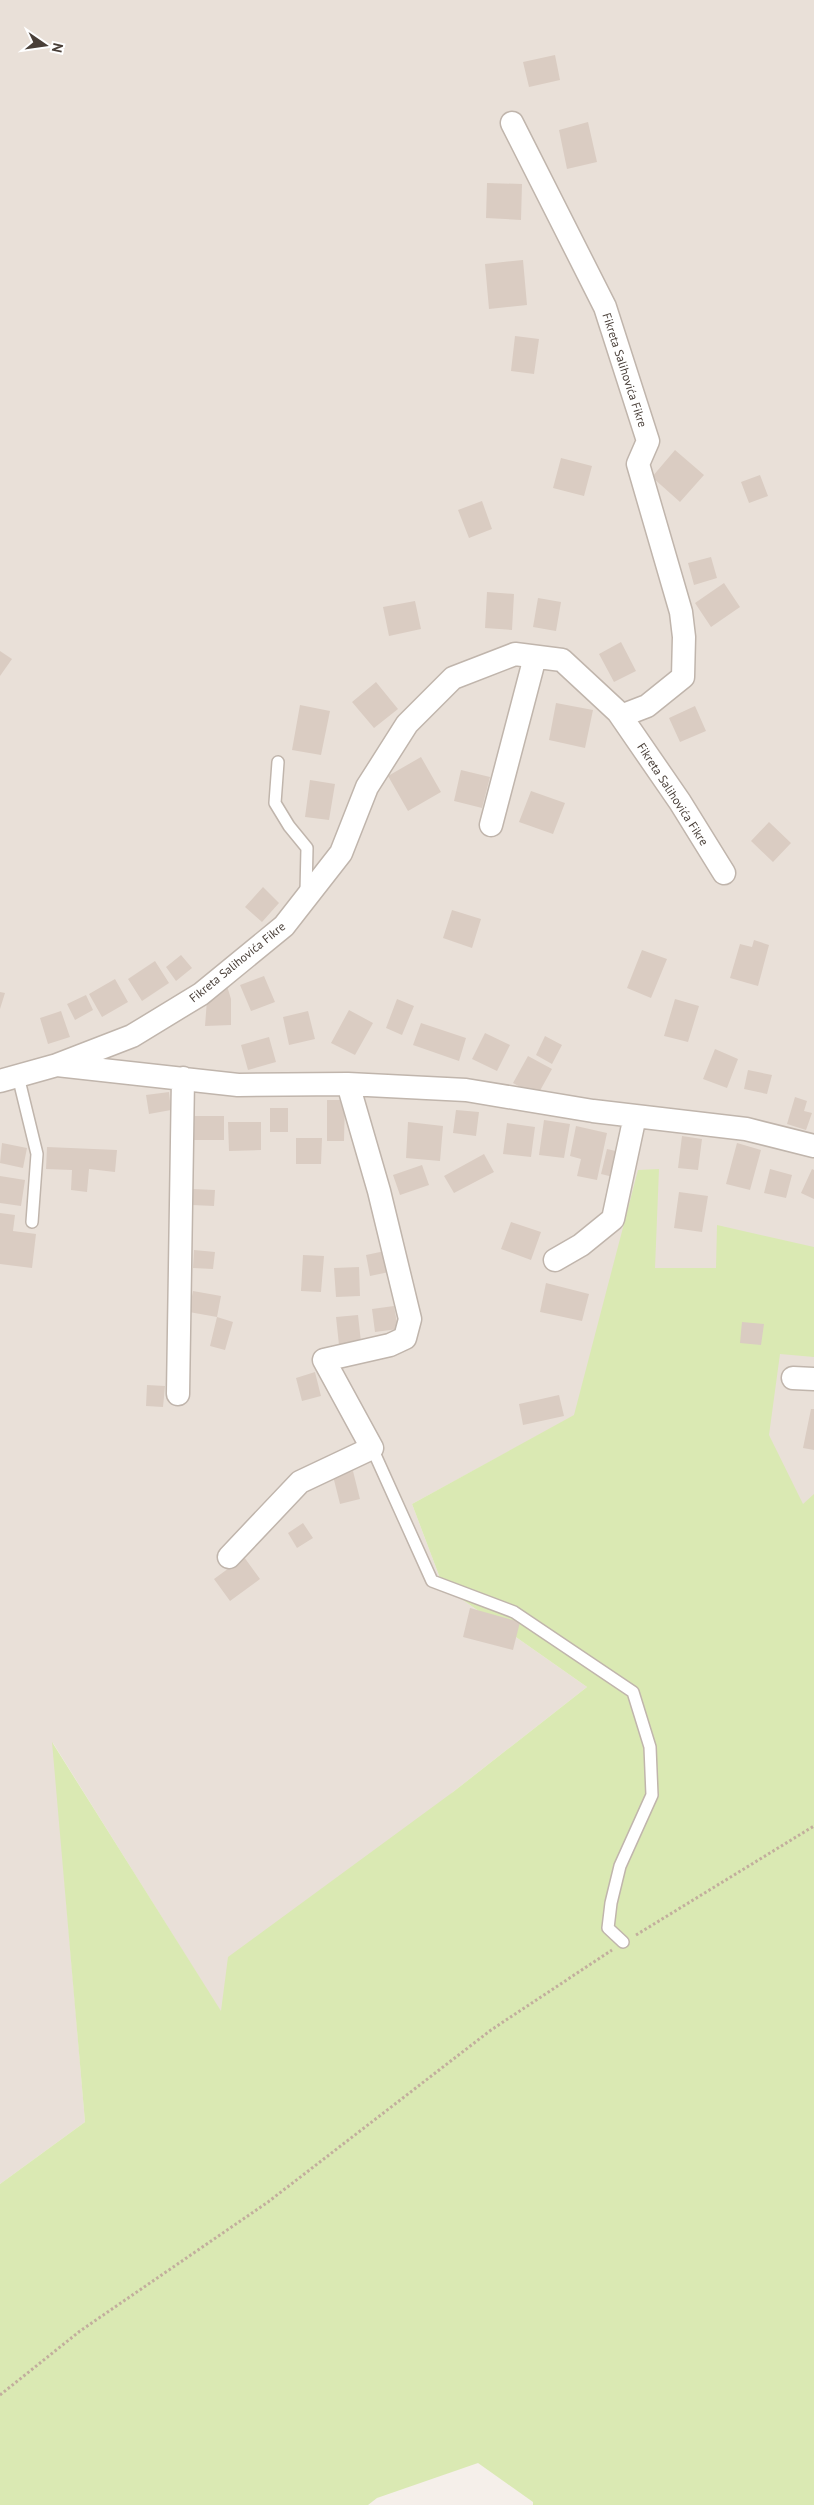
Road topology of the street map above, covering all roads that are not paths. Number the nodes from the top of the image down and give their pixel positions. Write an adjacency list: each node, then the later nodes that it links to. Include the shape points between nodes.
1 (512, 122): 3 (street, Fikreta Salihovića Fikre, via 605,308 648,441 638,464 680,612 684,637 683,677 647,706)
2 (535, 657): 3 (street, Fikreta Salihovića Fikre, via 562,660); 5 (street); 7 (street, Fikreta Salihovića Fikre, via 515,654 453,678 407,724 367,787 341,853)
3 (621, 716): 6 (street, Fikreta Salihovića Fikre)
4 (278, 762): 7 (lane, via 275,803 307,848)
5 (491, 825)
6 (724, 872)
7 (306, 898): 8 (street, Fikreta Salihovića Fikre, via 284,926 201,994 132,1036)
8 (57, 1065): 9 (street, Fikreta Salihovića Fikre); 10 (street, Fikreta Salihovića Fikre)
9 (183, 1078): 11 (street, Fikreta Salihovića Fikre, via 238,1084); 16 (street)
10 (9, 1079): 14 (lane, via 37,1154)
11 (348, 1084): 12 (street, Fikreta Salihovića Fikre, via 466,1090); 17 (street, via 379,1191 410,1319 405,1338 397,1342 324,1360)
12 (634, 1116): 13 (street, Fikreta Salihovića Fikre, via 746,1129); 15 (street, via 613,1219 581,1245)
13 (814, 1146)
14 (32, 1222)
15 (555, 1260)
16 (178, 1394)
17 (372, 1448): 18 (street, via 300,1482); 19 (lane, via 432,1581 514,1612 633,1692 650,1747 652,1795 620,1866 611,1903 608,1928)
18 (229, 1557)
19 (624, 1942)

